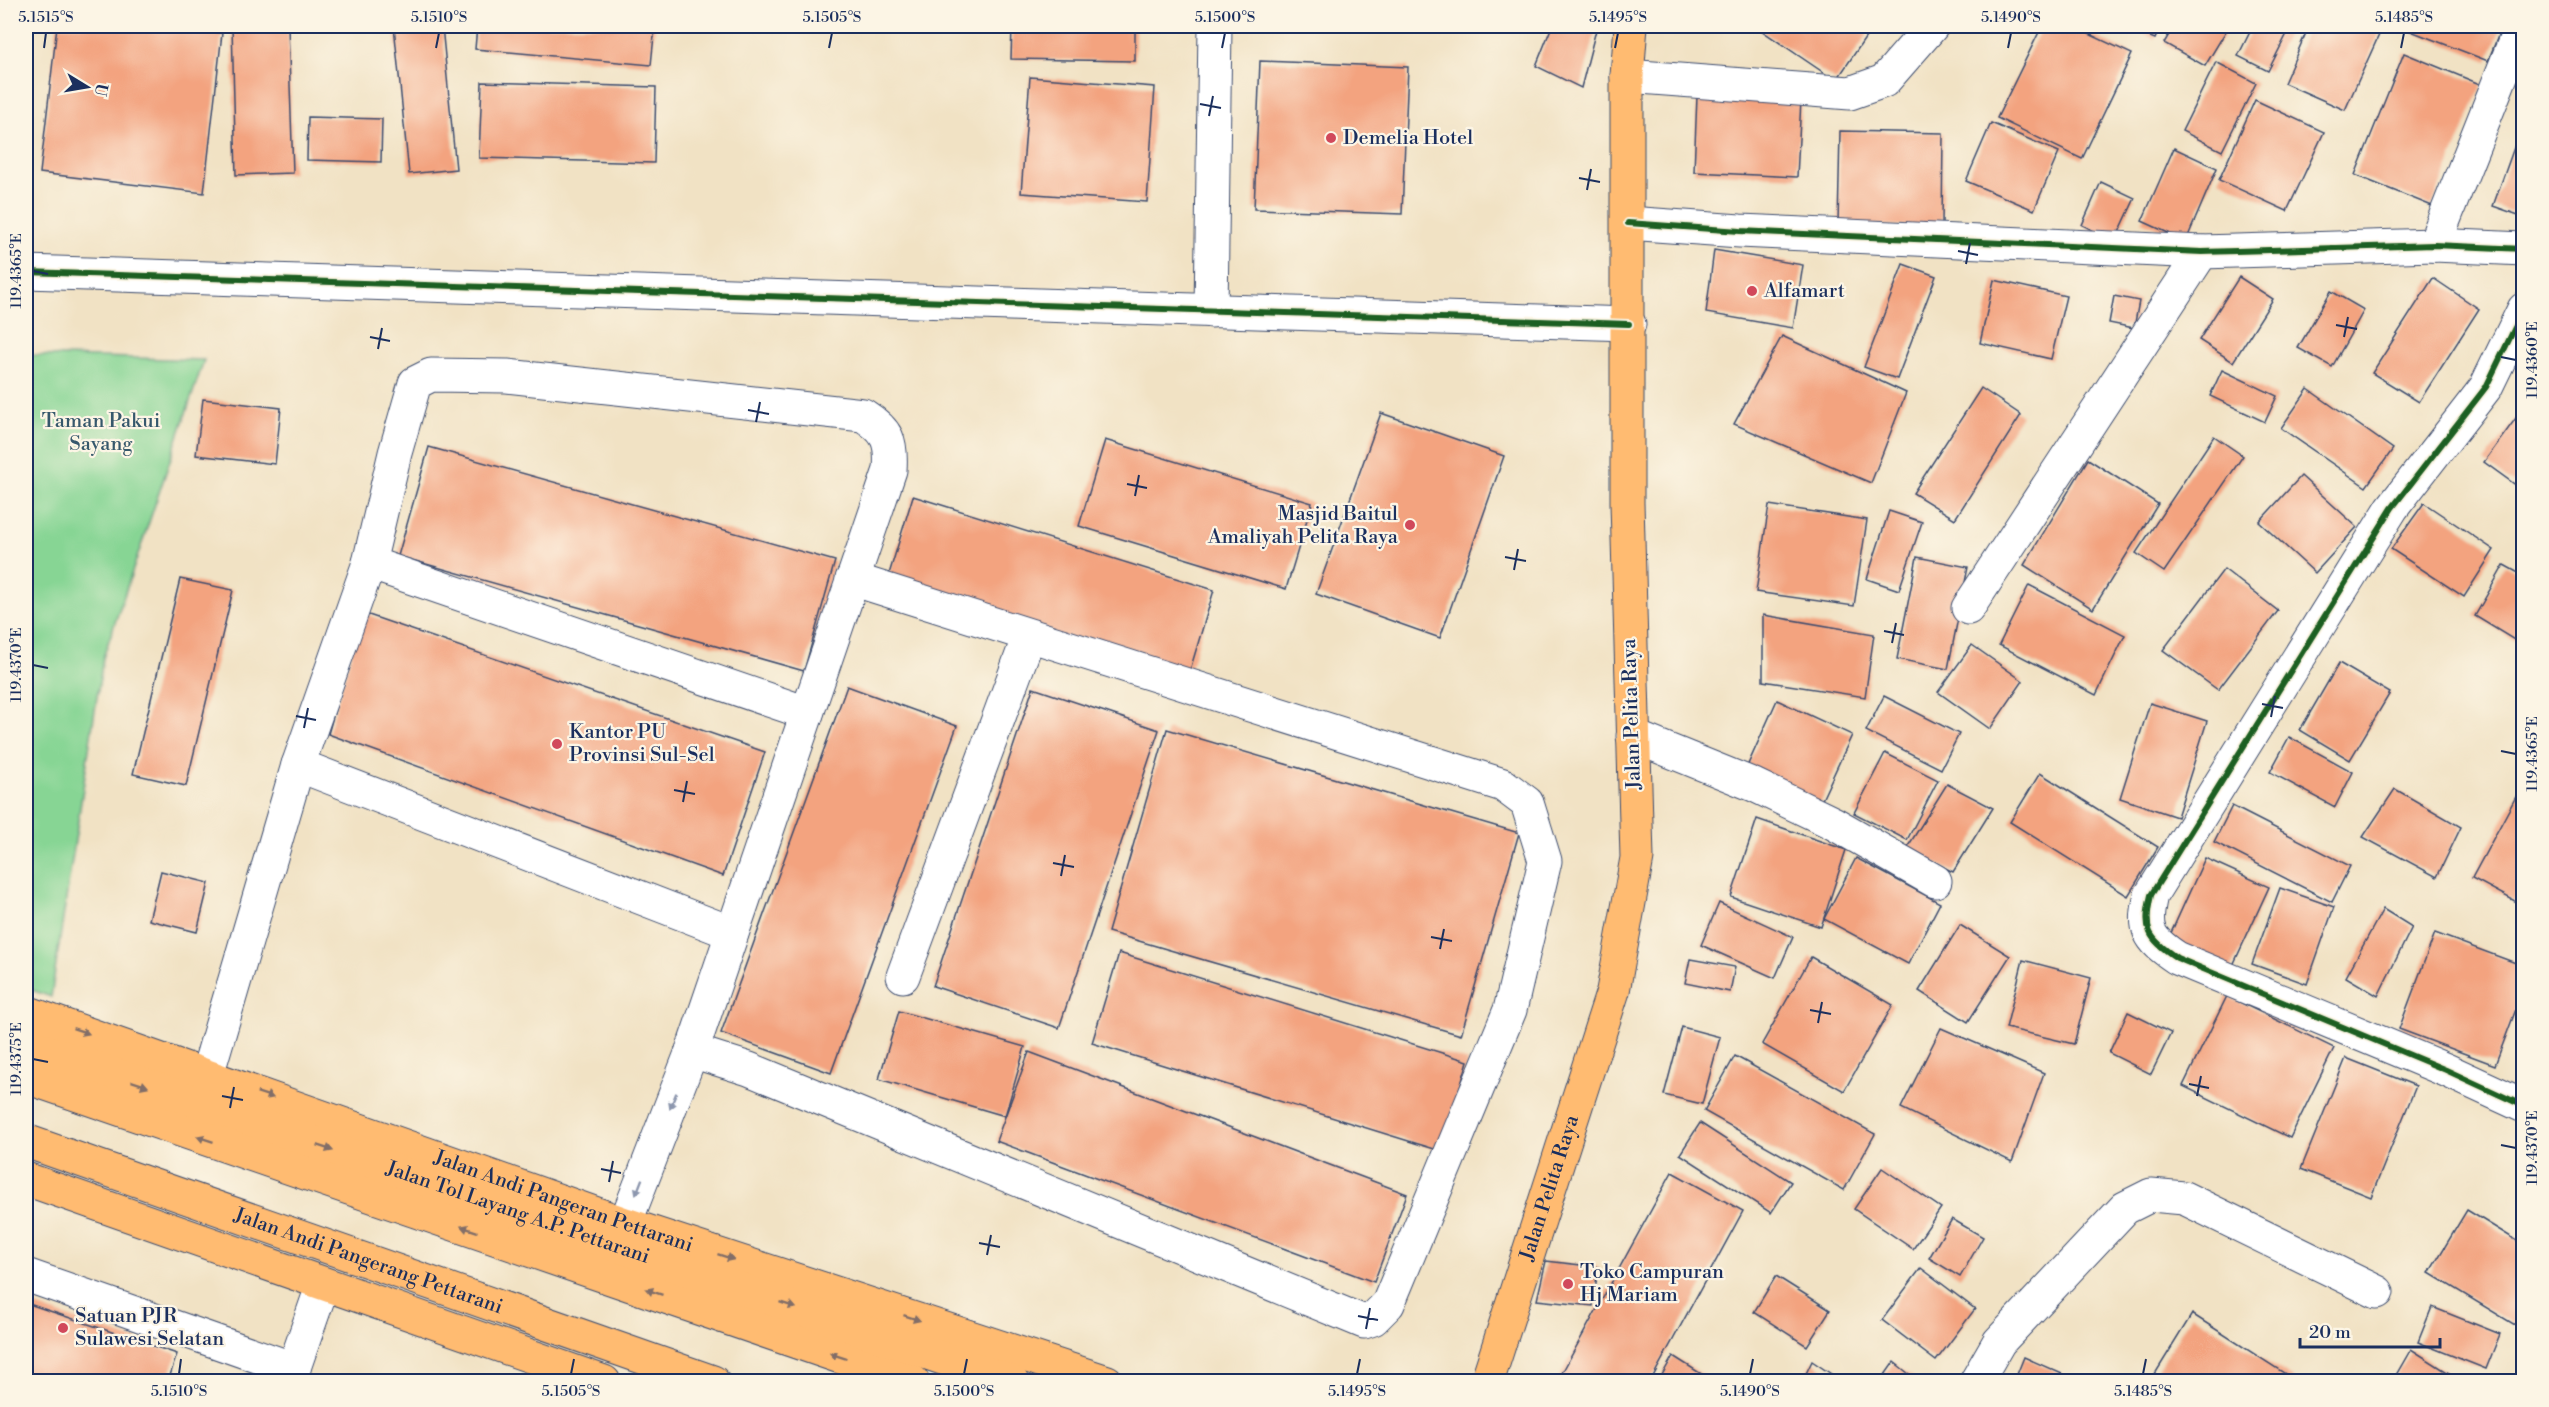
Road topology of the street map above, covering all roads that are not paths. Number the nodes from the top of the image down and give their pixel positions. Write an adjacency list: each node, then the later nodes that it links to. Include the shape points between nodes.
1 (1215, 26): 12 (street)
2 (1631, 26): 5 (main road, Jalan Pelita Raya)
3 (1932, 26): 5 (street, via 1884,81 1850,93)
4 (2521, 26): 7 (street)
5 (1627, 76): 6 (main road, Jalan Pelita Raya)
6 (1628, 223): 9 (street); 13 (main road, Jalan Pelita Raya)
7 (2434, 245): 8 (street); 9 (street)
8 (2523, 249)
9 (2202, 252): 16 (street)
10 (26, 272): 12 (street)
11 (2523, 309): 29 (street, via 2486,387 2392,508 2151,895 2146,919 2158,946 2177,958)
12 (1211, 311): 13 (street)
13 (1629, 324): 19 (main road, Jalan Pelita Raya, via 1627,503)
14 (369, 563): 15 (street, via 394,453 415,383 431,375 507,376 863,415 881,427 891,447 890,470); 18 (street); 20 (street)
15 (852, 579): 17 (street); 18 (street)
16 (1968, 608)
17 (1029, 636): 23 (street); 26 (street, via 1503,785 1527,803 1545,861 1510,1010 1388,1304 1364,1322 749,1069)
18 (807, 713): 22 (street)
19 (1633, 736): 21 (street, via 1833,823); 44 (main road, Jalan Pelita Raya, via 1637,858 1613,991)
20 (298, 765): 22 (street); 27 (street)
21 (1935, 881)
22 (732, 933): 26 (street)
23 (903, 976)
24 (26, 1012): 27 (main road, Jalan Andi Pangeran Pettarani, one-way to 27)
25 (26, 1044): 42 (main road, Jalan Tol Layang A.P. Pettarani, one-way to 42)
26 (692, 1051): 33 (street, one-way to 33)
27 (207, 1075): 33 (main road, Jalan Andi Pangeran Pettarani, one-way to 33)
28 (26, 1077): 41 (main road, Jalan Tol Layang A.P. Pettarani, one-way to 28)
29 (2523, 1106)
30 (26, 1141): 40 (main road, Jalan Andi Pangerang Pettarani)
31 (26, 1159): 39 (main road)
32 (26, 1179): 35 (main road)
33 (625, 1224): 43 (main road, Jalan Andi Pangeran Pettarani, one-way to 43)
34 (26, 1275): 37 (street)
35 (323, 1284): 37 (street); 38 (main road)
36 (2377, 1292): 45 (street, via 2184,1198 2151,1195 2125,1208 2038,1298 1999,1342)
37 (291, 1375)
38 (604, 1382)
39 (653, 1382)
40 (713, 1382)
41 (913, 1382)
42 (1012, 1382)
43 (1107, 1382)
44 (1487, 1382)
45 (1976, 1382)

